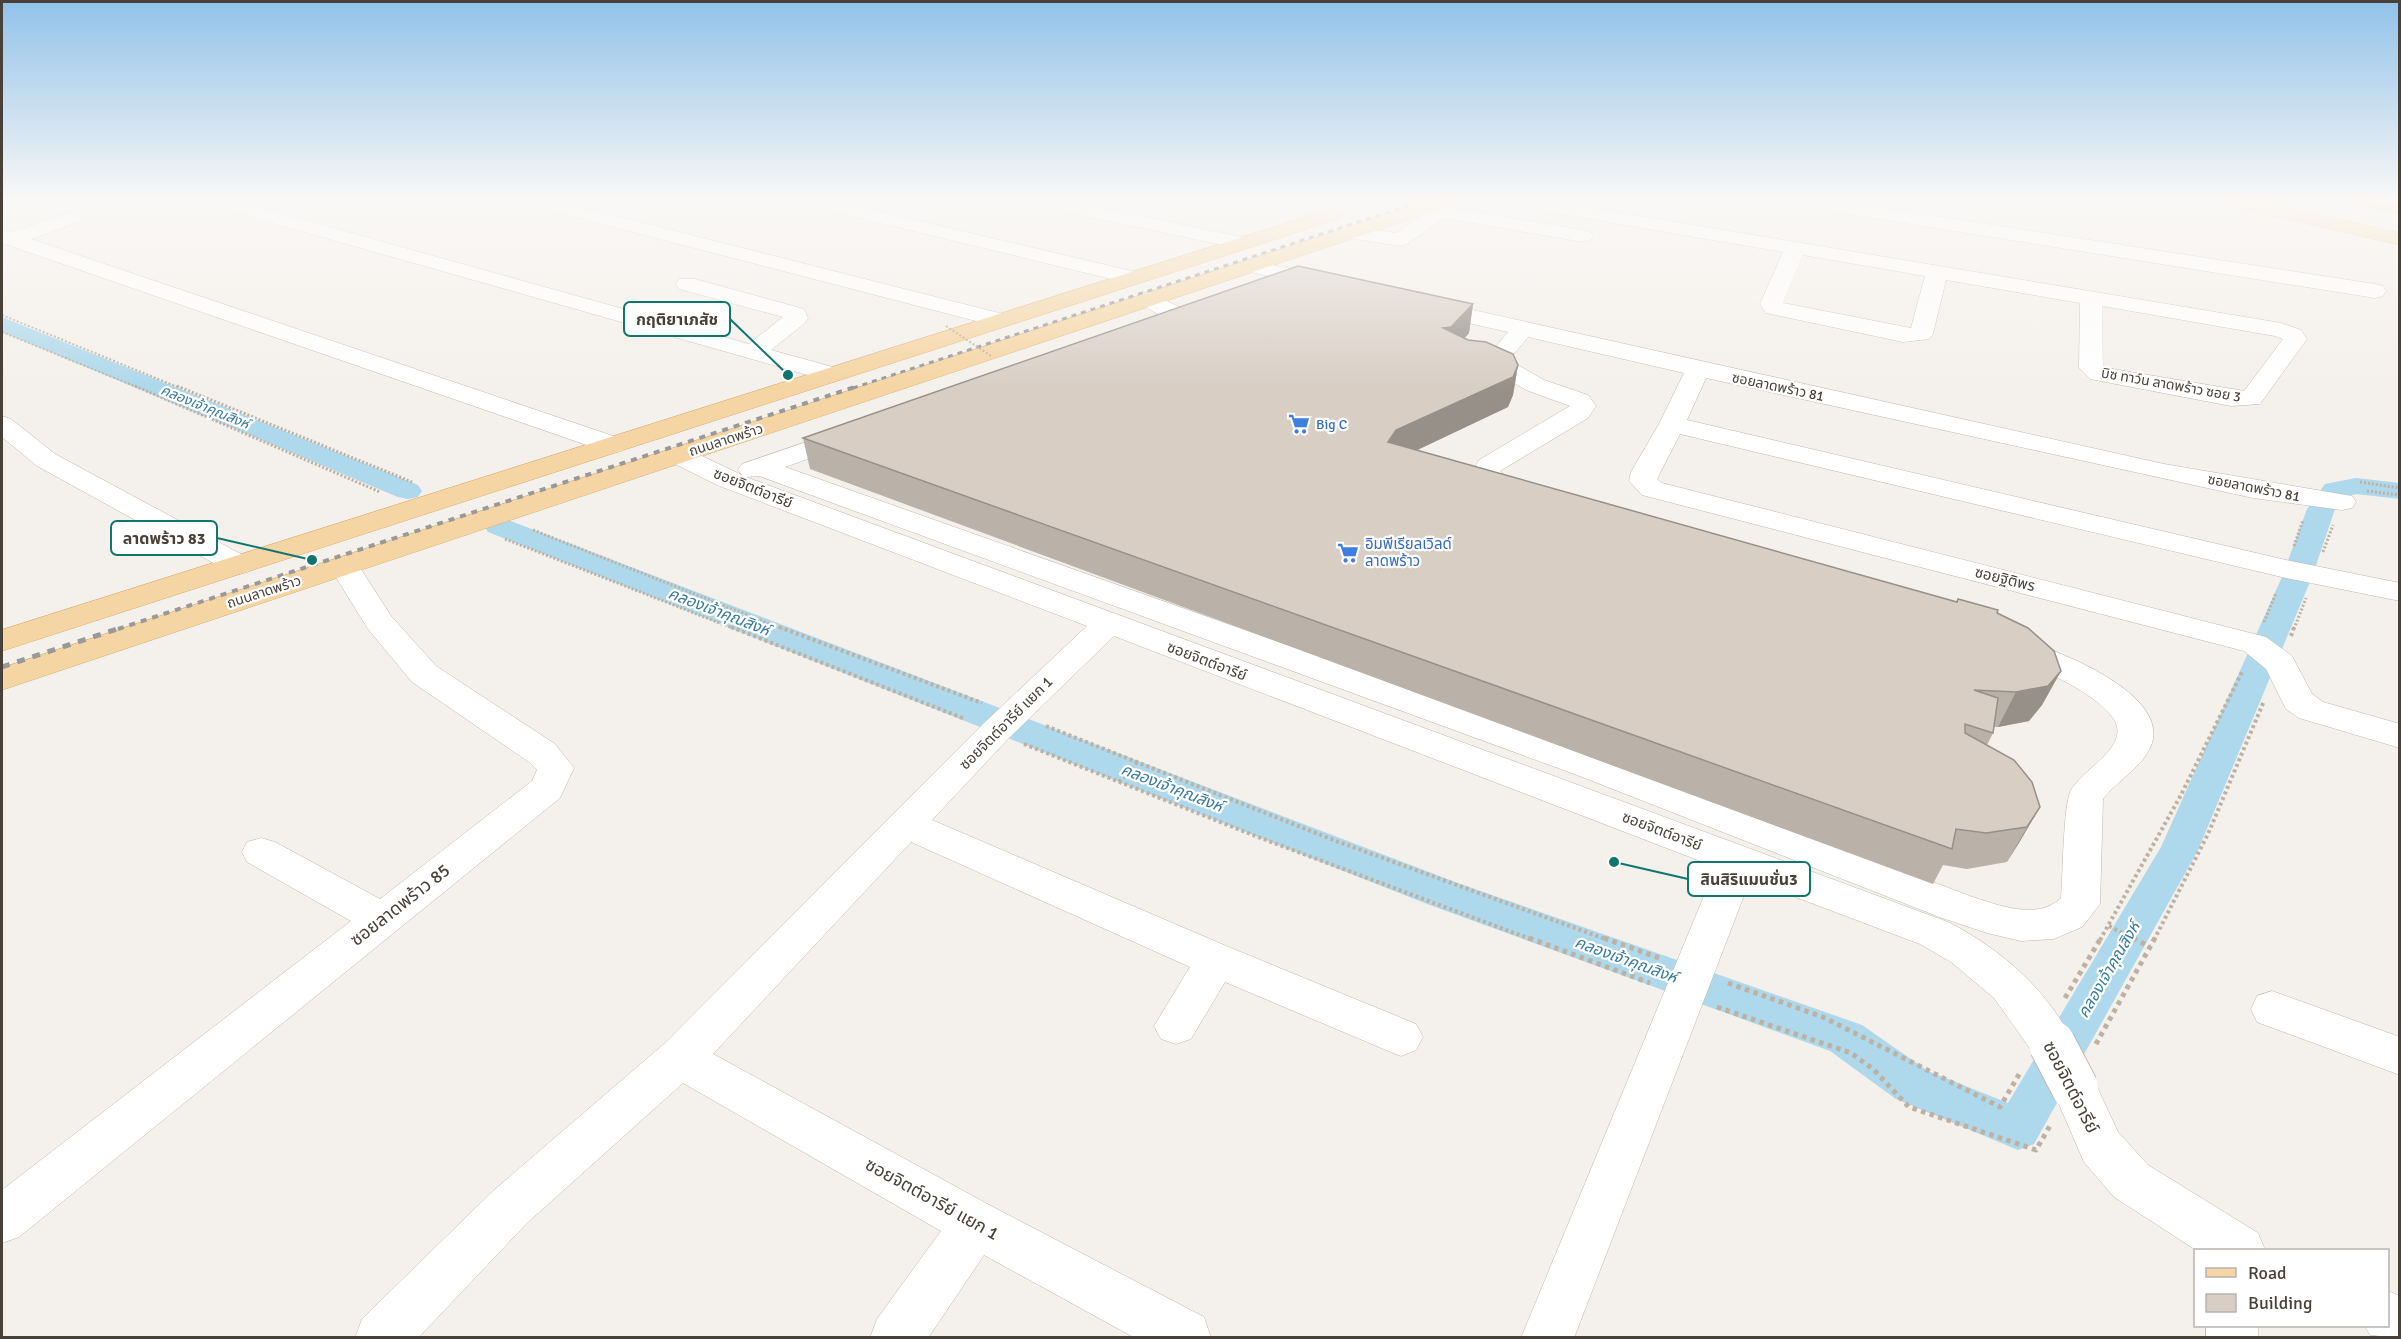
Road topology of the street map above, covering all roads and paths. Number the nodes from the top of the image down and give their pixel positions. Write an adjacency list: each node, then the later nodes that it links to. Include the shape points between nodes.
1 (78, 262): 34 (street)
2 (437, 262): 27 (street)
3 (775, 262): 22 (street)
4 (1068, 262): 13 (street)
5 (1205, 262): 13 (main road, ถนนลาดพร้าว)
6 (1227, 262): 19 (main road, ถนนลาดพร้าว)
7 (1266, 262): 12 (street)
8 (1789, 262): 11 (street, via 1771,304 1774,308 1903,335 1921,334)
9 (1883, 262): 11 (street)
10 (2197, 262): 16 (street)
11 (1937, 272): 18 (street)
12 (1303, 277): 15 (street); 17 (street)
13 (1132, 278): 22 (main road, ถนนลาดพร้าว)
14 (687, 284): 27 (street, via 796,314 797,318)
15 (1349, 288)
16 (2375, 291)
17 (1258, 292)
18 (2091, 298): 18 (street, บิซ ทาว์น ลาดพร้าว ซอย 3, via 2093,370 2231,398 2252,399 2295,339 2281,330)
19 (1148, 299): 25 (street, via 1195,314); 35 (main road, ถนนลาดพร้าว)
20 (1407, 302): 24 (street, ซอยลาดพร้าว 81)
21 (2, 315): 38 (path)
22 (999, 320): 30 (main road, ถนนลาดพร้าว)
23 (946, 326): 28 (path, bridge)
24 (1523, 329): 29 (street, ซอยลาดพร้าว 81); 39 (street, via 1495,362 1536,385 1579,400 1583,406 1579,413 1489,466 1485,474 1499,484)
25 (1151, 330)
26 (2, 332): 41 (path)
27 (754, 351): 30 (street)
28 (991, 356)
29 (1697, 370): 32 (street, ซอยฐิติพร); 40 (street, ซอยลาดพร้าว 81, via 2170,471)
30 (831, 374): 34 (main road, ถนนลาดพร้าว)
31 (2, 424): 43 (street, via 46,460)
32 (1672, 424): 45 (street); 51 (street, ซอยฐิติพร, via 1645,472 1643,481 1652,489 2268,653 2298,701 2312,710)
33 (865, 430): 36 (street)
34 (613, 445): 38 (main road, ถนนลาดพร้าว)
35 (678, 455): 37 (street, ซอยจิตต์อารีย์); 42 (main road, ถนนลาดพร้าว)
36 (759, 467): 37 (street); 59 (street, via 1590,766)
37 (727, 479): 46 (street, ซอยจิตต์อารีย์)
38 (451, 497): 41 (main road, ถนนลาดพร้าว)
39 (1544, 499)
40 (2342, 502)
41 (417, 508): 43 (main road, ถนนลาดพร้าว)
42 (470, 525): 44 (main road, ถนนลาดพร้าว); 50 (path)
43 (239, 565): 48 (main road, ถนนลาดพร้าว)
44 (344, 566): 49 (main road, ถนนลาดพร้าว); 58 (street, ซอยลาดพร้าว 85, via 379,622 424,674 542,753 556,768 547,789)
45 (2400, 592)
46 (1108, 624): 50 (street, ซอยจิตต์อารีย์ แยก 1); 57 (street, ซอยจิตต์อารีย์)
47 (1983, 637): 59 (street, via 2034,654 2084,678 2124,708 2137,732 2136,742 2084,801 2080,904 2075,911 2059,920 2032,926)
48 (2, 641)
49 (2, 679)
50 (1005, 722): 53 (path); 54 (street, ซอยจิตต์อารีย์ แยก 1)
51 (2400, 736)
52 (1137, 762): 53 (path)
53 (1119, 782): 63 (path)
54 (905, 824): 62 (street); 68 (street, ซอยจิตต์อารีย์ แยก 1)
55 (2208, 834): 61 (path)
56 (261, 852): 58 (street)
57 (1738, 860): 59 (street, ซอยจิตต์อารีย์); 63 (street)
58 (382, 919): 70 (street, ซอยลาดพร้าว 85)
59 (1945, 920): 69 (street, ซอยจิตต์อารีย์, via 1966,950 2009,986)
60 (2109, 926): 61 (path)
61 (2150, 947): 69 (path)
62 (1216, 960): 65 (street); 66 (street)
63 (1688, 983): 69 (path, via 1851,1053 1873,1068 1909,1107 2036,1150); 76 (street)
64 (2272, 1009): 67 (street)
65 (1176, 1026)
66 (1401, 1037)
67 (2400, 1056)
68 (680, 1058): 71 (street, ซอยจิตต์อารีย์ แยก 1); 74 (street, ซอยจิตต์อารีย์ แยก 1, via 510,1207)
69 (2068, 1075): 72 (street, ซอยจิตต์อารีย์, via 2101,1148 2131,1181)
70 (2, 1220)
71 (976, 1224): 73 (street, ซอยจิตต์อารีย์ แยก 1); 75 (street)
72 (2233, 1249)
73 (1185, 1336)
74 (381, 1338)
75 (896, 1338)
76 (1547, 1338)

